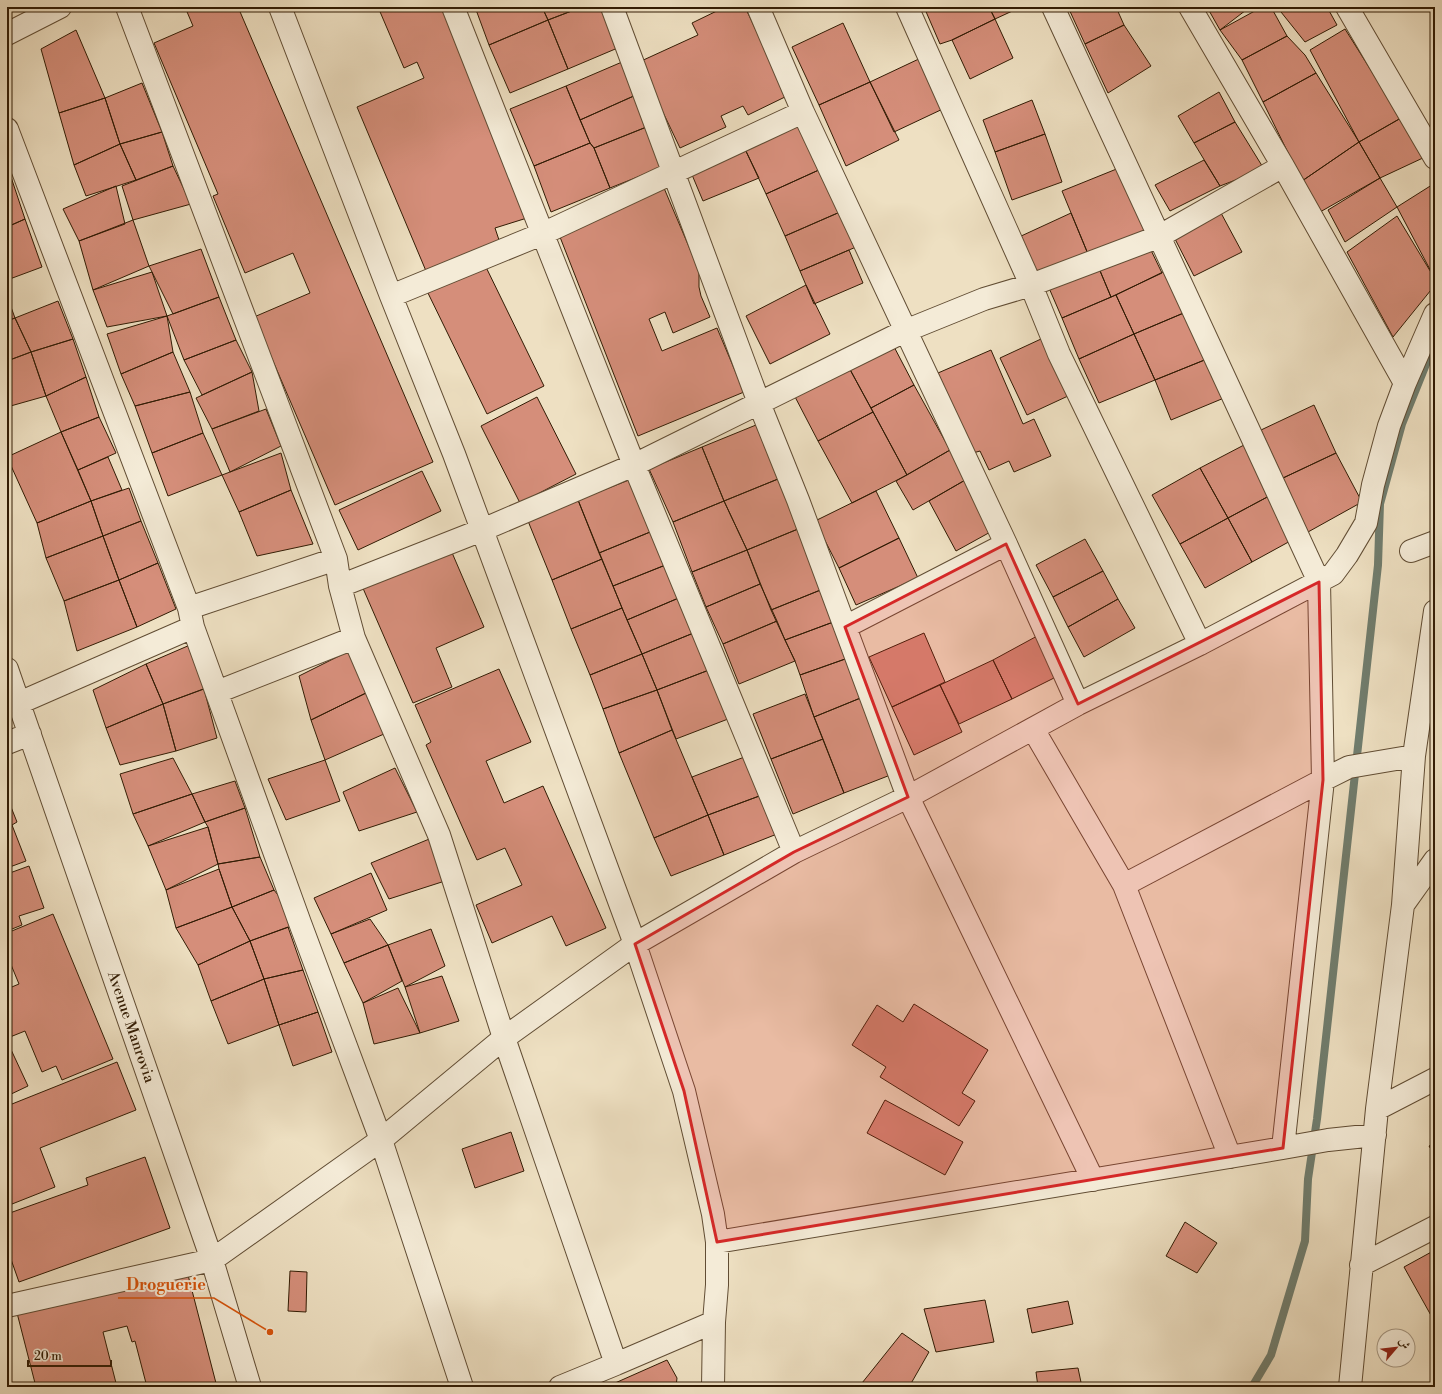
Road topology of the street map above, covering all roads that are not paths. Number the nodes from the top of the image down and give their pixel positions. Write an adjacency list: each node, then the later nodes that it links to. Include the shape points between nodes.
1 (58, 7): 11 (street)
2 (127, 7): 30 (street)
3 (280, 7): 20 (street)
4 (453, 7): 17 (street)
5 (612, 7): 16 (street)
6 (758, 7): 12 (street)
7 (907, 7): 19 (street)
8 (1052, 7): 18 (street)
9 (1190, 7): 15 (street)
10 (1347, 7): 14 (street)
11 (7, 34)
12 (803, 112): 16 (street); 22 (street)
13 (7, 129): 34 (street)
14 (1435, 158)
15 (1283, 166): 18 (street); 23 (street)
16 (674, 173): 17 (street); 24 (street)
17 (542, 234): 20 (street); 25 (street)
18 (1158, 237): 19 (street); 31 (street)
19 (1031, 285): 22 (street, via 984,299); 37 (street, via 1059,354)
20 (391, 296): 26 (street)
21 (1435, 314): 23 (street)
22 (905, 331): 24 (street); 28 (street)
23 (1405, 383): 31 (street, via 1389,426 1373,484 1366,523 1348,556 1333,574)
24 (759, 404): 25 (street); 35 (street)
25 (634, 465): 26 (street); 48 (street)
26 (482, 530): 32 (street); 52 (street)
27 (1435, 542): 29 (street)
28 (1006, 544): 35 (street); 41 (street)
29 (1411, 551)
30 (336, 559): 32 (street); 34 (street)
31 (1319, 582): 37 (street); 46 (street)
32 (340, 586): 36 (street)
33 (1435, 611): 44 (street)
34 (191, 617): 39 (street); 40 (street)
35 (845, 627): 47 (street)
36 (354, 638): 39 (street); 53 (street, via 439,835)
37 (1200, 644): 41 (street)
38 (7, 669): 40 (street, Avenue Manrovia)
39 (217, 692): 57 (street)
40 (19, 702): 43 (street, Avenue Manrovia)
41 (1078, 704): 42 (street)
42 (1033, 729): 47 (street); 50 (street)
43 (30, 734): 45 (street); 63 (street, Avenue Manrovia)
44 (1422, 742): 46 (street, via 1388,761 1349,767); 51 (street)
45 (7, 743)
46 (1323, 780): 50 (street); 58 (street)
47 (908, 797): 48 (street); 60 (street)
48 (794, 852): 52 (street)
49 (1435, 860): 51 (street)
50 (1124, 885): 59 (street)
51 (1403, 905): 55 (street)
52 (635, 944): 53 (street); 62 (street, via 684,1090 713,1214)
53 (504, 1038): 57 (street); 67 (street)
54 (1435, 1079): 55 (street)
55 (1377, 1109): 56 (street)
56 (1375, 1135): 58 (street); 64 (street)
57 (381, 1140): 63 (street); 69 (street)
58 (1292, 1146): 59 (street)
59 (1230, 1157): 60 (street)
60 (1093, 1180): 62 (street)
61 (1435, 1227): 64 (street)
62 (717, 1242): 66 (street)
63 (212, 1260): 65 (street); 68 (street, Avenue Manrovia)
64 (1361, 1265): 72 (street)
65 (7, 1306)
66 (714, 1322): 67 (street); 71 (street)
67 (616, 1364): 70 (street)
68 (250, 1387)
69 (462, 1387)
70 (560, 1387)
71 (713, 1387)
72 (1350, 1387)

